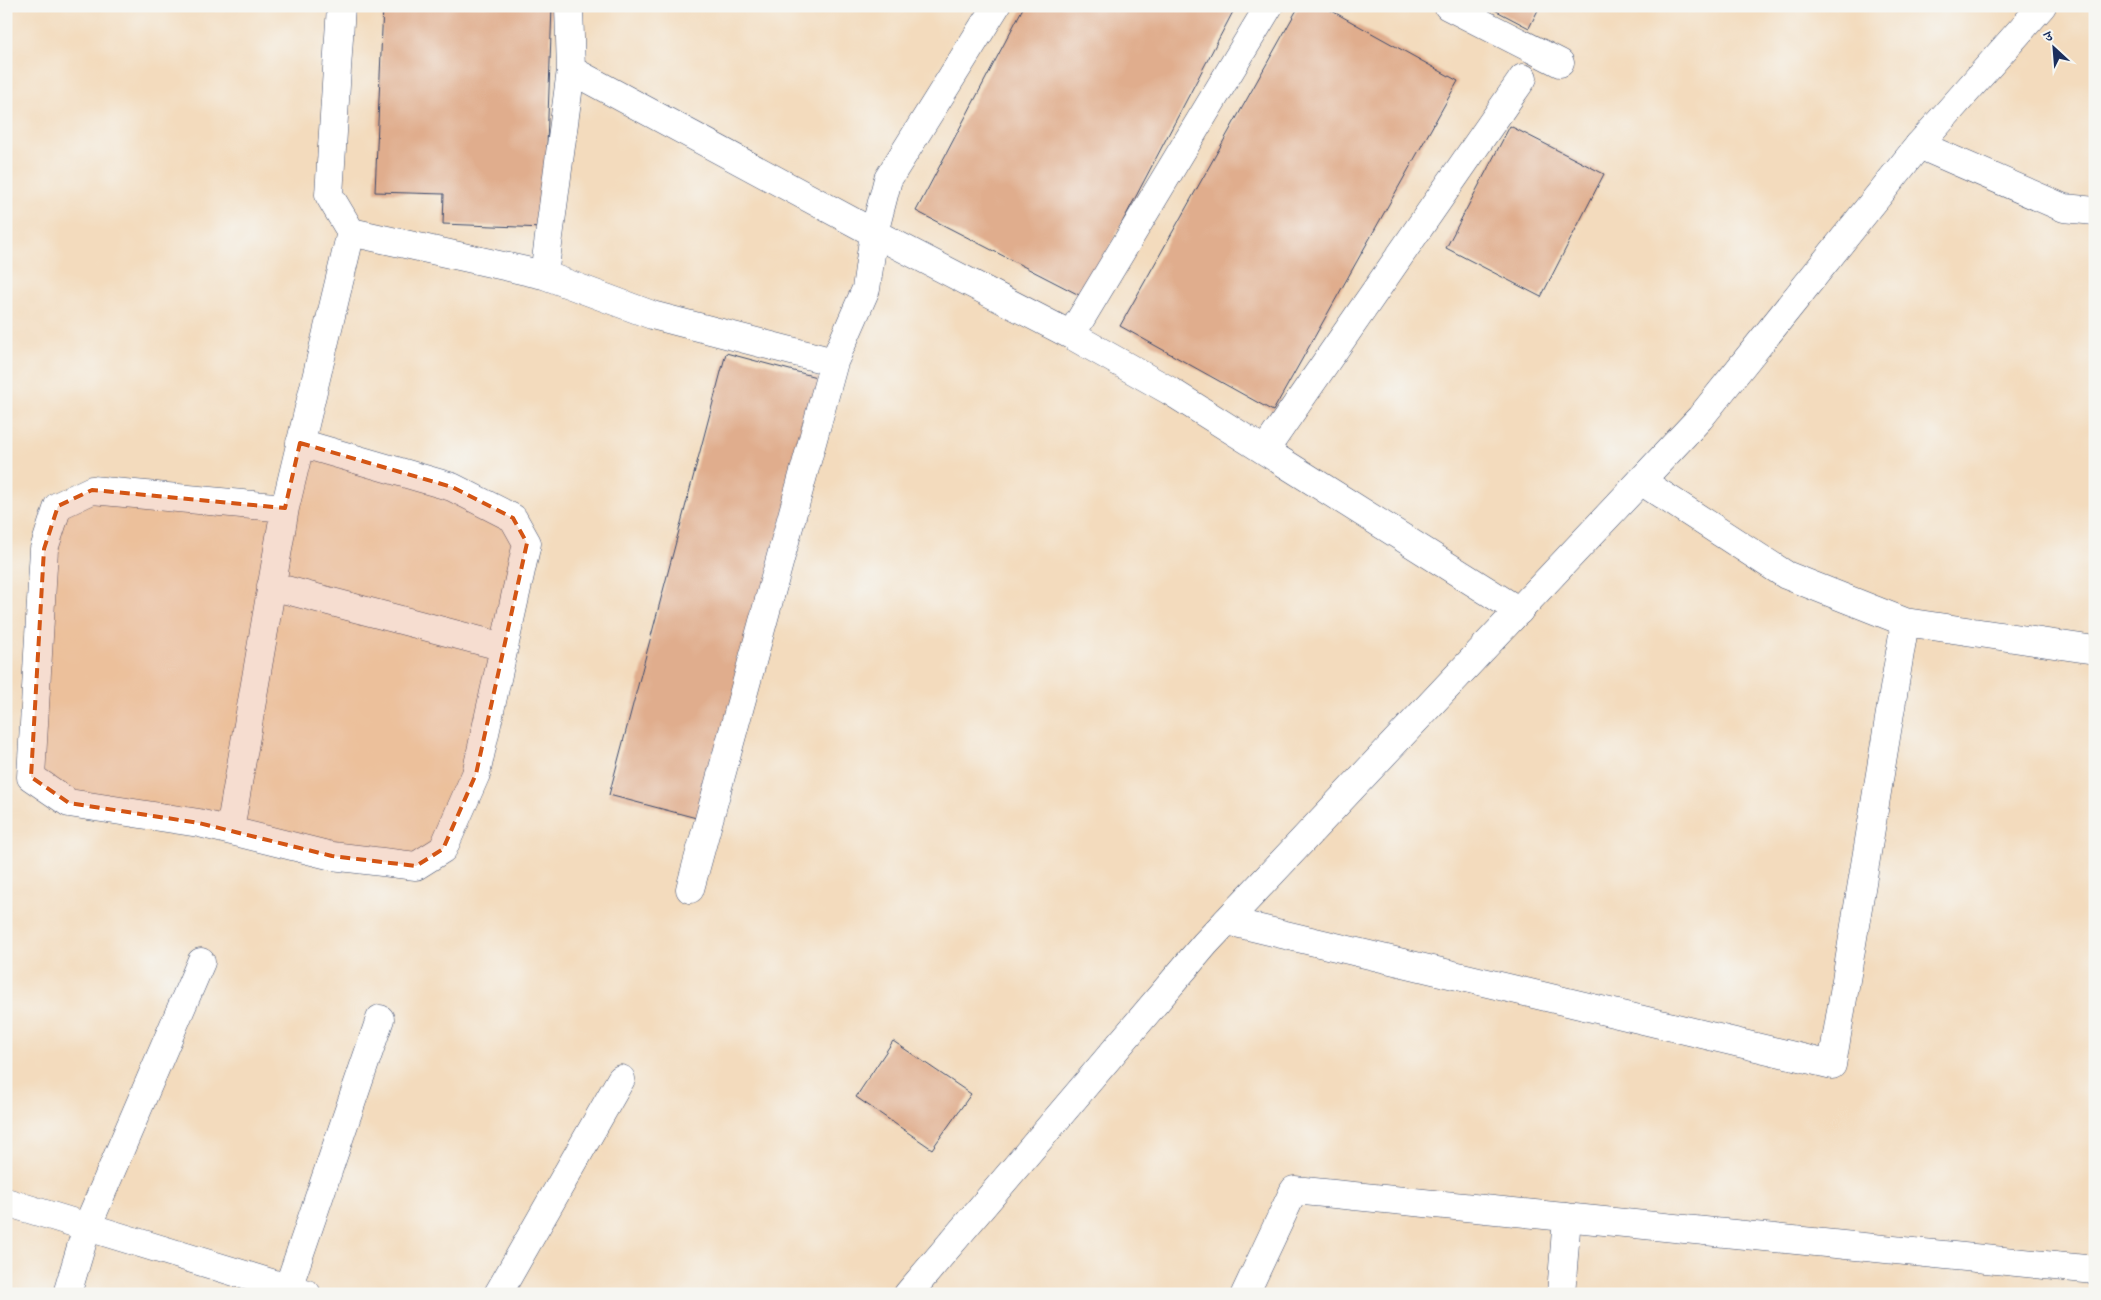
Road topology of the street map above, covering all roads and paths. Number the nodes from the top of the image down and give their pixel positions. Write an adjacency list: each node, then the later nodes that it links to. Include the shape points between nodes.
1 (341, 6): 12 (street, via 329,195)
2 (569, 6): 8 (street)
3 (996, 6): 13 (street, via 888,179)
4 (1269, 6): 15 (street)
5 (1448, 6): 7 (street)
6 (2042, 6): 10 (street)
7 (1560, 63)
8 (571, 70): 13 (street); 14 (street)
9 (1523, 78): 18 (street)
10 (1919, 145): 11 (street, via 2064,208); 19 (street, via 1700,418)
11 (2095, 211)
12 (351, 232): 14 (street); 17 (street)
13 (874, 234): 15 (street); 16 (street, via 866,289)
14 (544, 274): 16 (street, via 652,314)
15 (1071, 335): 18 (street)
16 (834, 362): 27 (street)
17 (300, 443): 20 (street); 24 (street, via 452,487 513,518 527,543)
18 (1265, 450): 22 (street)
19 (1641, 481): 22 (street); 23 (street, via 1786,575)
20 (285, 508): 21 (street); 26 (street, via 92,490 58,506 44,549 31,777 69,803)
21 (271, 586): 24 (street); 26 (street)
22 (1519, 611): 28 (street)
23 (1905, 622): 25 (street); 28 (street, via 1832,1065)
24 (504, 647): 26 (street, via 476,774 443,849 416,866 332,856)
25 (2095, 650)
26 (230, 830)
27 (690, 889)
28 (1227, 921): 39 (street)
29 (201, 962): 34 (street)
30 (380, 1019): 36 (street)
31 (621, 1079): 38 (street)
32 (6, 1202): 34 (street)
33 (1567, 1218): 35 (street); 40 (street, via 1294,1190); 41 (street)
34 (87, 1227): 36 (street); 37 (street)
35 (2095, 1270)
36 (297, 1291)
37 (67, 1294)
38 (498, 1294)
39 (908, 1294)
40 (1245, 1294)
41 (1561, 1294)

